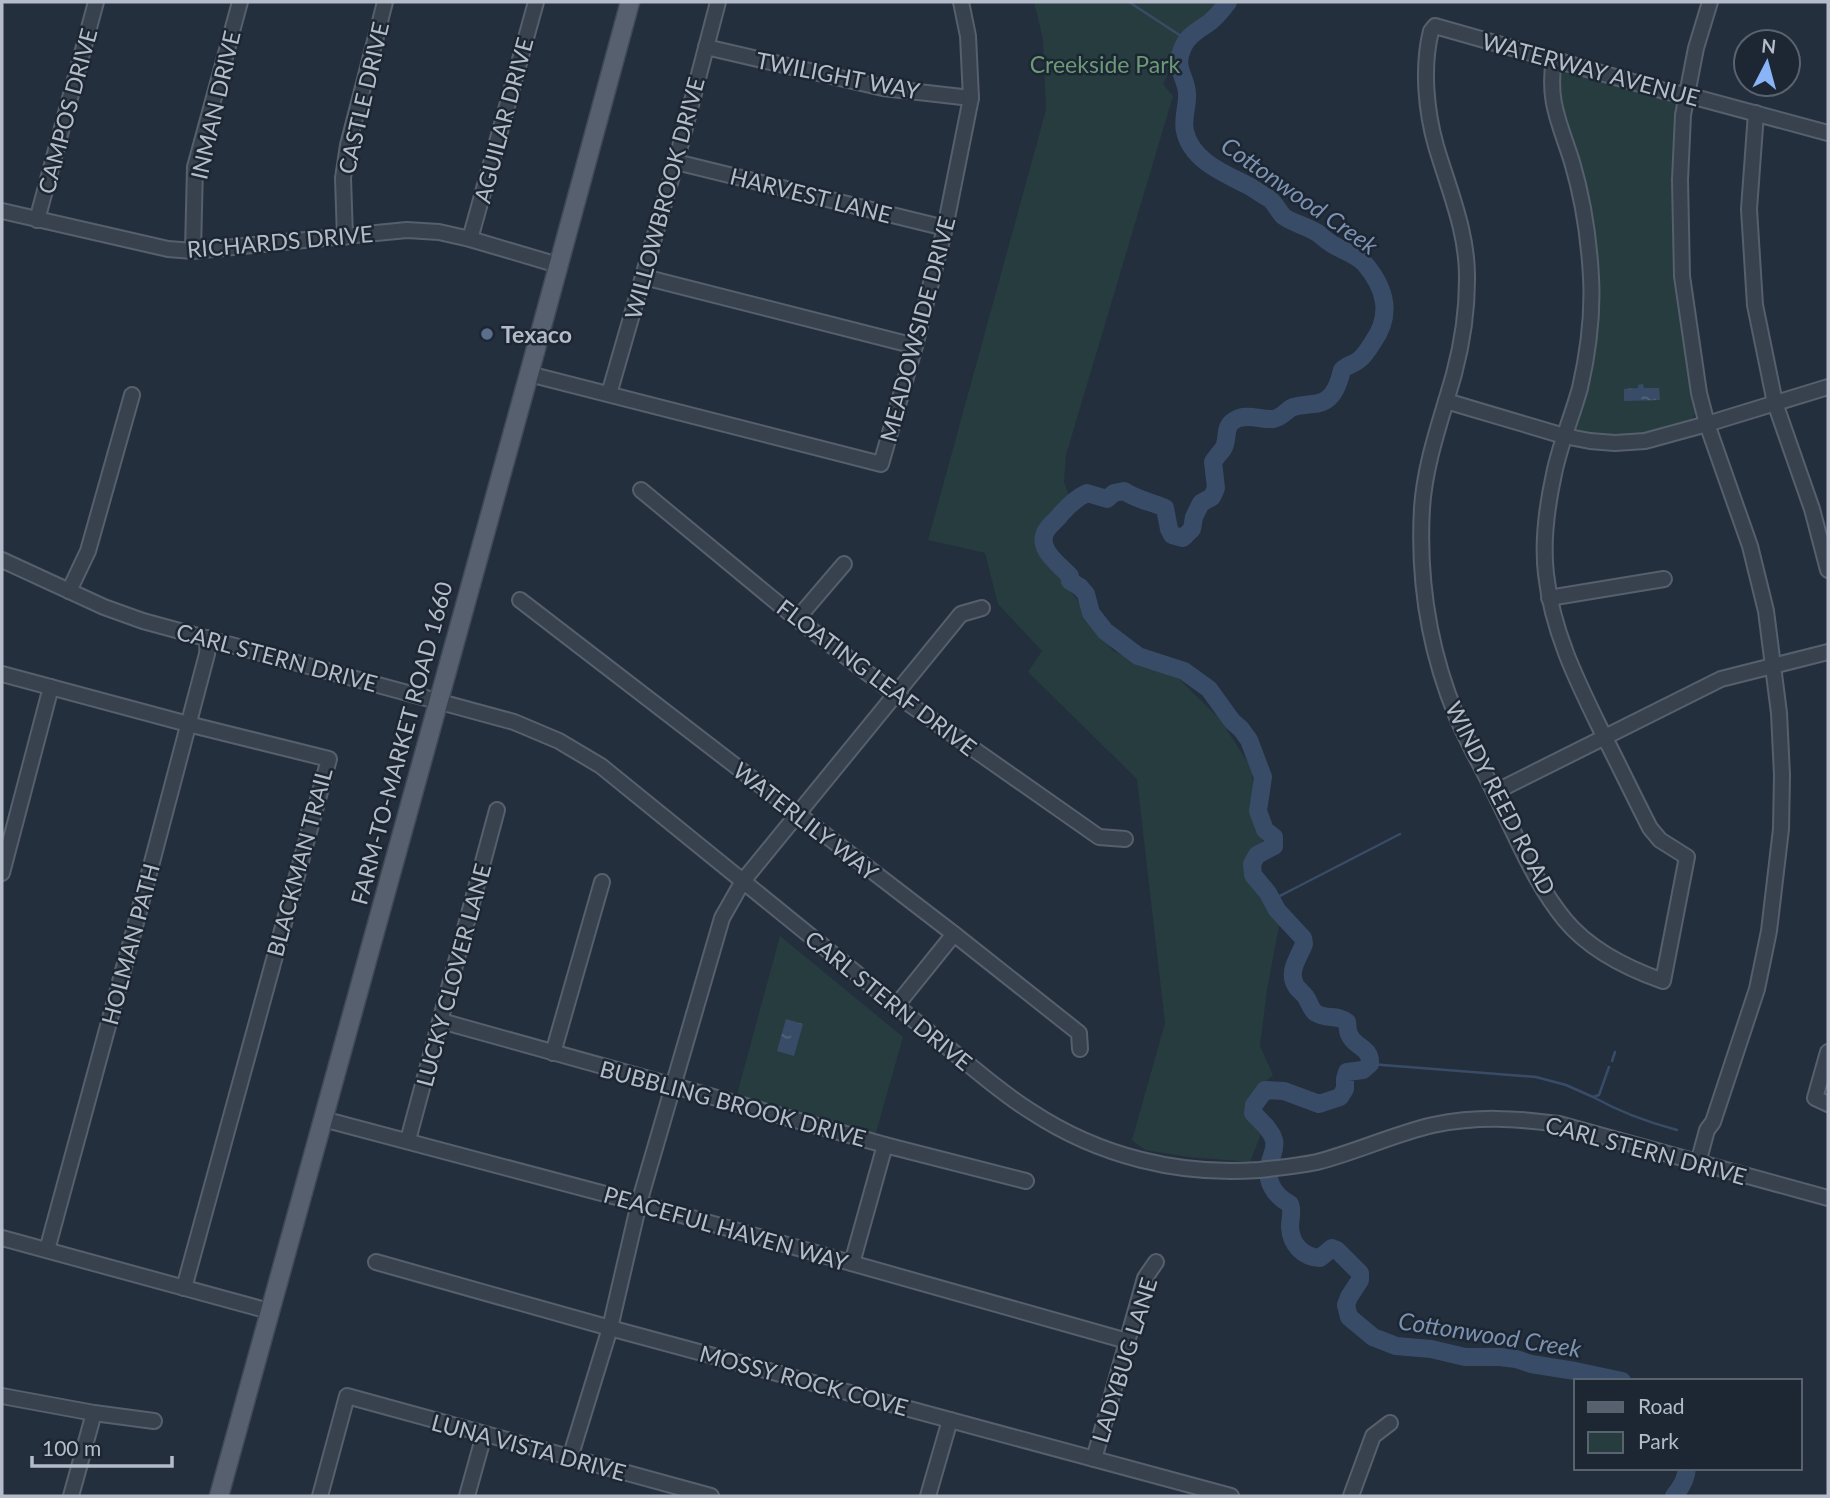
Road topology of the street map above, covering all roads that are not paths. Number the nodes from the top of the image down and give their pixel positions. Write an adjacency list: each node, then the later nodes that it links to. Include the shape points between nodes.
1 (96, 2): 18 (street, CAMPOS DRIVE)
2 (240, 2): 22 (street, INMAN DRIVE, via 195,167)
3 (385, 2): 20 (street, CASTLE DRIVE, via 348,145 343,178)
4 (536, 2): 21 (street, AGUILAR DRIVE)
5 (630, 2): 23 (main road, FARM-TO-MARKET ROAD 1660)
6 (718, 2): 10 (street, WILLOWBROOK DRIVE)
7 (961, 2): 13 (street, MEADOWSIDE DRIVE)
8 (1710, 2): 12 (street)
9 (1435, 26): 11 (street, WATERWAY AVENUE); 30 (street, WINDY REED ROAD, via 1427,59 1428,101 1459,222 1467,277 1466,314)
10 (706, 47): 13 (street, TWILIGHT WAY, via 883,88); 16 (street, WILLOWBROOK DRIVE)
11 (1554, 60): 12 (street, WATERWAY AVENUE); 33 (street, via 1553,104 1581,198 1592,279 1587,349)
12 (1687, 95): 14 (street, WATERWAY AVENUE); 32 (street, via 1680,180 1682,276)
13 (971, 98): 19 (street, MEADOWSIDE DRIVE)
14 (1756, 113): 15 (street, WATERWAY AVENUE); 31 (street, via 1749,209 1755,305)
15 (1828, 133)
16 (676, 162): 19 (street, HARVEST LANE); 24 (street, WILLOWBROOK DRIVE)
17 (2, 211): 18 (street, RICHARDS DRIVE)
18 (37, 220): 22 (street, RICHARDS DRIVE, via 168,249)
19 (945, 228): 25 (street, MEADOWSIDE DRIVE)
20 (345, 237): 21 (street, RICHARDS DRIVE, via 407,230); 22 (street, RICHARDS DRIVE)
21 (470, 239): 23 (street, RICHARDS DRIVE)
22 (194, 250)
23 (558, 265): 26 (main road, FARM-TO-MARKET ROAD 1660)
24 (643, 277): 25 (street); 28 (street, WILLOWBROOK DRIVE)
25 (915, 346): 28 (street, MEADOWSIDE DRIVE, via 881,464)
26 (530, 374): 28 (street, MEADOWSIDE DRIVE); 50 (main road, FARM-TO-MARKET ROAD 1660)
27 (1828, 387): 31 (street)
28 (609, 394)
29 (132, 396): 39 (street, via 88,551)
30 (1446, 401): 33 (street); 53 (street, WINDY REED ROAD, via 1422,504 1423,583 1428,622 1456,716)
31 (1775, 403): 32 (street); 37 (street)
32 (1707, 424): 33 (street, via 1645,441 1590,442); 46 (street, via 1750,546)
33 (1564, 436): 40 (street, via 1545,537)
34 (641, 491): 43 (street, FLOATING LEAF DRIVE)
35 (2, 560): 39 (street, CARL STERN DRIVE)
36 (844, 564): 43 (street)
37 (1828, 570)
38 (1664, 579): 40 (street)
39 (69, 592): 44 (street, CARL STERN DRIVE, via 143,621)
40 (1549, 598): 52 (street, via 1572,671)
41 (520, 600): 55 (street, WATERLILY WAY)
42 (982, 608): 49 (street, via 961,614)
43 (797, 620): 49 (street, FLOATING LEAF DRIVE)
44 (208, 638): 50 (street, CARL STERN DRIVE); 51 (street, HOLMAN PATH)
45 (1828, 652): 46 (street)
46 (1774, 666): 52 (street, via 1721,678); 71 (street, via 1783,775 1769,931 1757,989 1707,1130)
47 (2, 674): 48 (street, BLACKMAN TRAIL)
48 (51, 687): 51 (street, BLACKMAN TRAIL); 57 (street)
49 (895, 694): 55 (street); 56 (street, FLOATING LEAF DRIVE, via 1099,837)
50 (438, 701): 58 (street, CARL STERN DRIVE, via 514,722 559,741 611,774); 68 (main road, FARM-TO-MARKET ROAD 1660)
51 (188, 724): 76 (street, HOLMAN PATH); 80 (street, BLACKMAN TRAIL, via 329,759)
52 (1605, 737): 53 (street); 53 (street, WINDY REED ROAD, via 1650,828 1687,857 1663,981 1594,946 1566,921 1542,887)
53 (1494, 792)
54 (497, 810): 62 (street, LUCKY CLOVER LANE)
55 (796, 814): 58 (street); 60 (street, WATERLILY WAY)
56 (1125, 839)
57 (2, 873)
58 (743, 881): 61 (street, CARL STERN DRIVE); 66 (street, via 722,919)
59 (602, 882): 65 (street)
60 (954, 934): 61 (street); 63 (street, WATERLILY WAY, via 1079,1033)
61 (896, 1006): 71 (street, CARL STERN DRIVE, via 1033,1113 1126,1157 1156,1164 1233,1172 1275,1168 1314,1162 1431,1126 1492,1117 1559,1124)
62 (441, 1021): 65 (street, BUBBLING BROOK DRIVE); 69 (street, LUCKY CLOVER LANE)
63 (1080, 1049)
64 (1828, 1052): 67 (street, via 1815,1098)
65 (553, 1053): 66 (street, BUBBLING BROOK DRIVE)
66 (673, 1086): 70 (street, BUBBLING BROOK DRIVE); 74 (street)
67 (1828, 1104)
68 (323, 1119): 69 (street, PEACEFUL HAVEN WAY); 81 (main road, FARM-TO-MARKET ROAD 1660)
69 (408, 1140): 74 (street, PEACEFUL HAVEN WAY)
70 (885, 1145): 72 (street, BUBBLING BROOK DRIVE); 79 (street)
71 (1702, 1164): 73 (street, CARL STERN DRIVE)
72 (1026, 1181)
73 (1828, 1198)
74 (639, 1203): 79 (street, PEACEFUL HAVEN WAY); 82 (street)
75 (2, 1238): 76 (street)
76 (47, 1250): 80 (street)
77 (376, 1262): 82 (street, MOSSY ROCK COVE)
78 (1156, 1262): 83 (street, LADYBUG LANE, via 1145,1278)
79 (852, 1264): 83 (street, PEACEFUL HAVEN WAY)
80 (184, 1288): 81 (street)
81 (269, 1311): 93 (main road, FARM-TO-MARKET ROAD 1660)
82 (610, 1328): 86 (street, MOSSY ROCK COVE); 90 (street)
83 (1126, 1341): 91 (street, LADYBUG LANE)
84 (2, 1396): 85 (street)
85 (94, 1413): 87 (street); 92 (street)
86 (950, 1420): 91 (street, MOSSY ROCK COVE); 97 (street)
87 (154, 1421)
88 (1390, 1423): 99 (street, via 1373,1436)
89 (484, 1435): 90 (street, LUNA VISTA DRIVE); 94 (street, LUNA VISTA DRIVE, via 347,1396); 95 (street)
90 (570, 1458): 96 (street, LUNA VISTA DRIVE)
91 (1094, 1459): 98 (street, MOSSY ROCK COVE)
92 (71, 1496)
93 (219, 1496)
94 (320, 1496)
95 (467, 1496)
96 (711, 1496)
97 (928, 1496)
98 (1231, 1496)
99 (1350, 1496)

